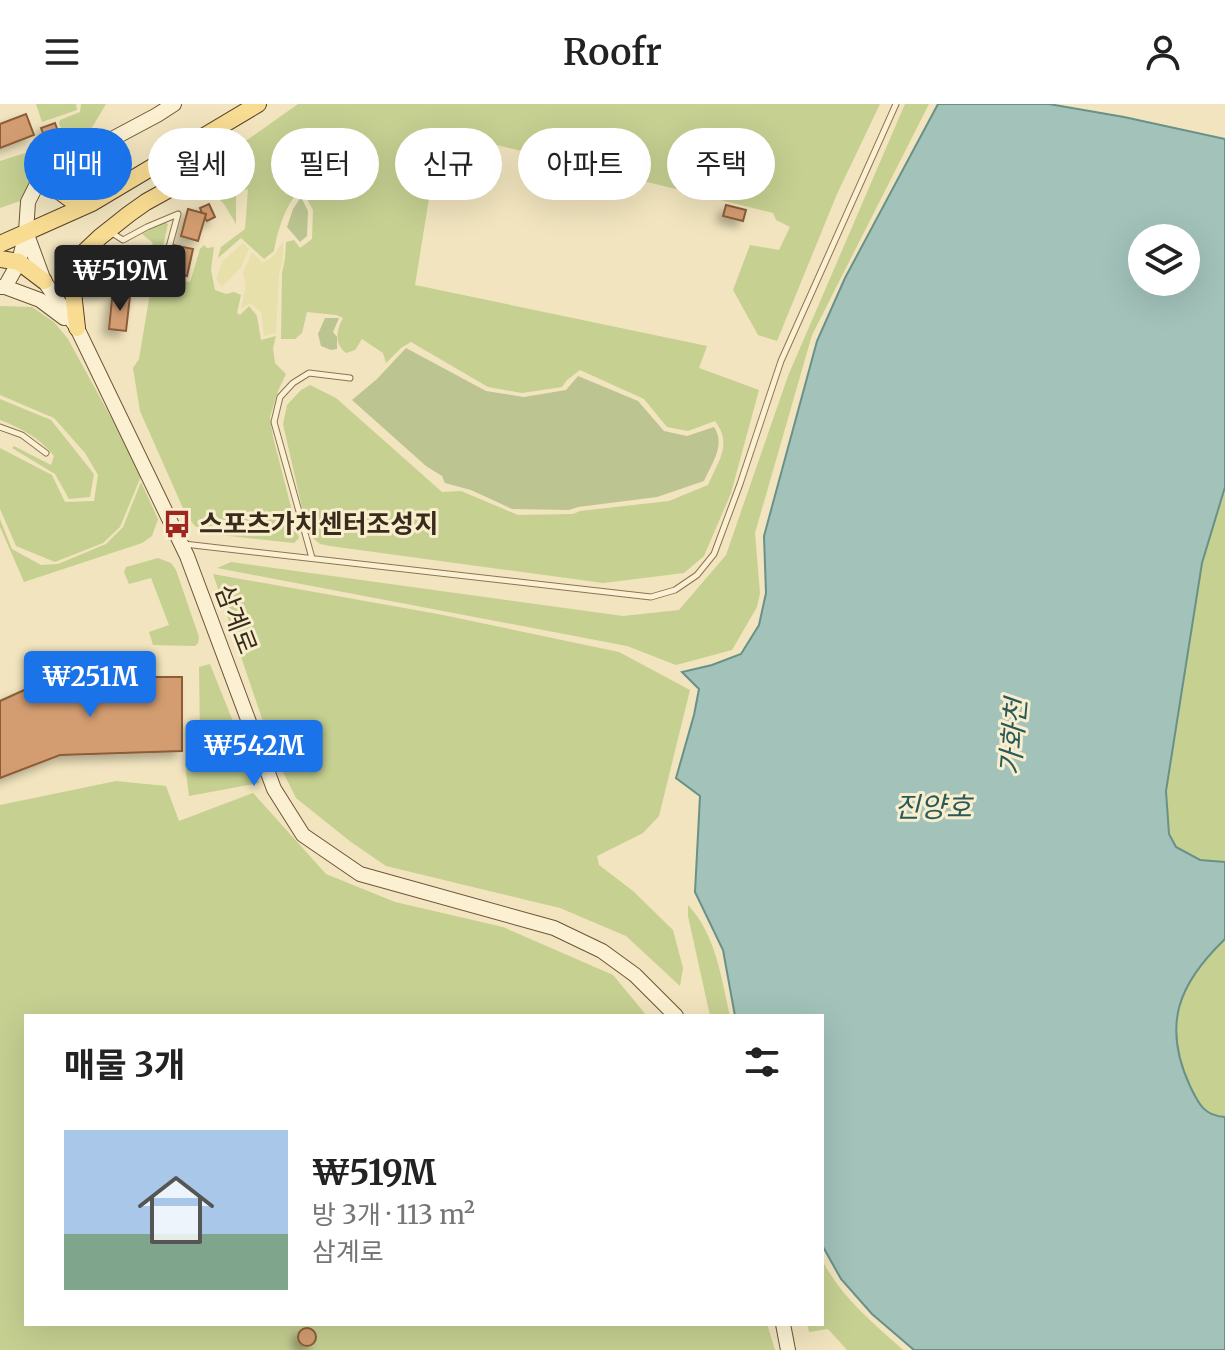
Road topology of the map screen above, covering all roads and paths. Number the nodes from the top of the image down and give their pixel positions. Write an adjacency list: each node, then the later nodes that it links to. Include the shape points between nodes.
1 (174, 104): 4 (street, 삼계로)
2 (258, 104): 5 (main road)
3 (896, 104): 24 (lane, via 781,361 714,554 697,575 675,590 651,597)
4 (132, 128)
5 (220, 128)
6 (148, 170): 10 (main road)
7 (29, 200): 12 (street, 삼계로)
8 (76, 200): 10 (main road)
9 (150, 200): 11 (main road)
10 (92, 203): 12 (main road)
11 (109, 231): 16 (lane, via 123,240 178,214); 19 (main road, via 80,256 72,283)
12 (26, 232): 13 (main road); 15 (street); 17 (street, 삼계로)
13 (3, 241)
14 (0, 259): 15 (main road)
15 (19, 262): 17 (main road); 18 (street)
16 (165, 262)
17 (44, 281): 19 (street, 삼계로)
18 (2, 287): 19 (street, via 40,300)
19 (77, 328): 23 (street, 삼계로)
20 (350, 378): 24 (lane, via 309,373 280,397 274,422)
21 (0, 427): 22 (lane)
22 (46, 453)
23 (182, 544): 24 (lane); 25 (street, 삼계로, via 274,789 303,835 360,874 554,928 602,951)
24 (312, 558)
25 (674, 1014)
26 (783, 1326): 27 (street)
27 (788, 1350)

